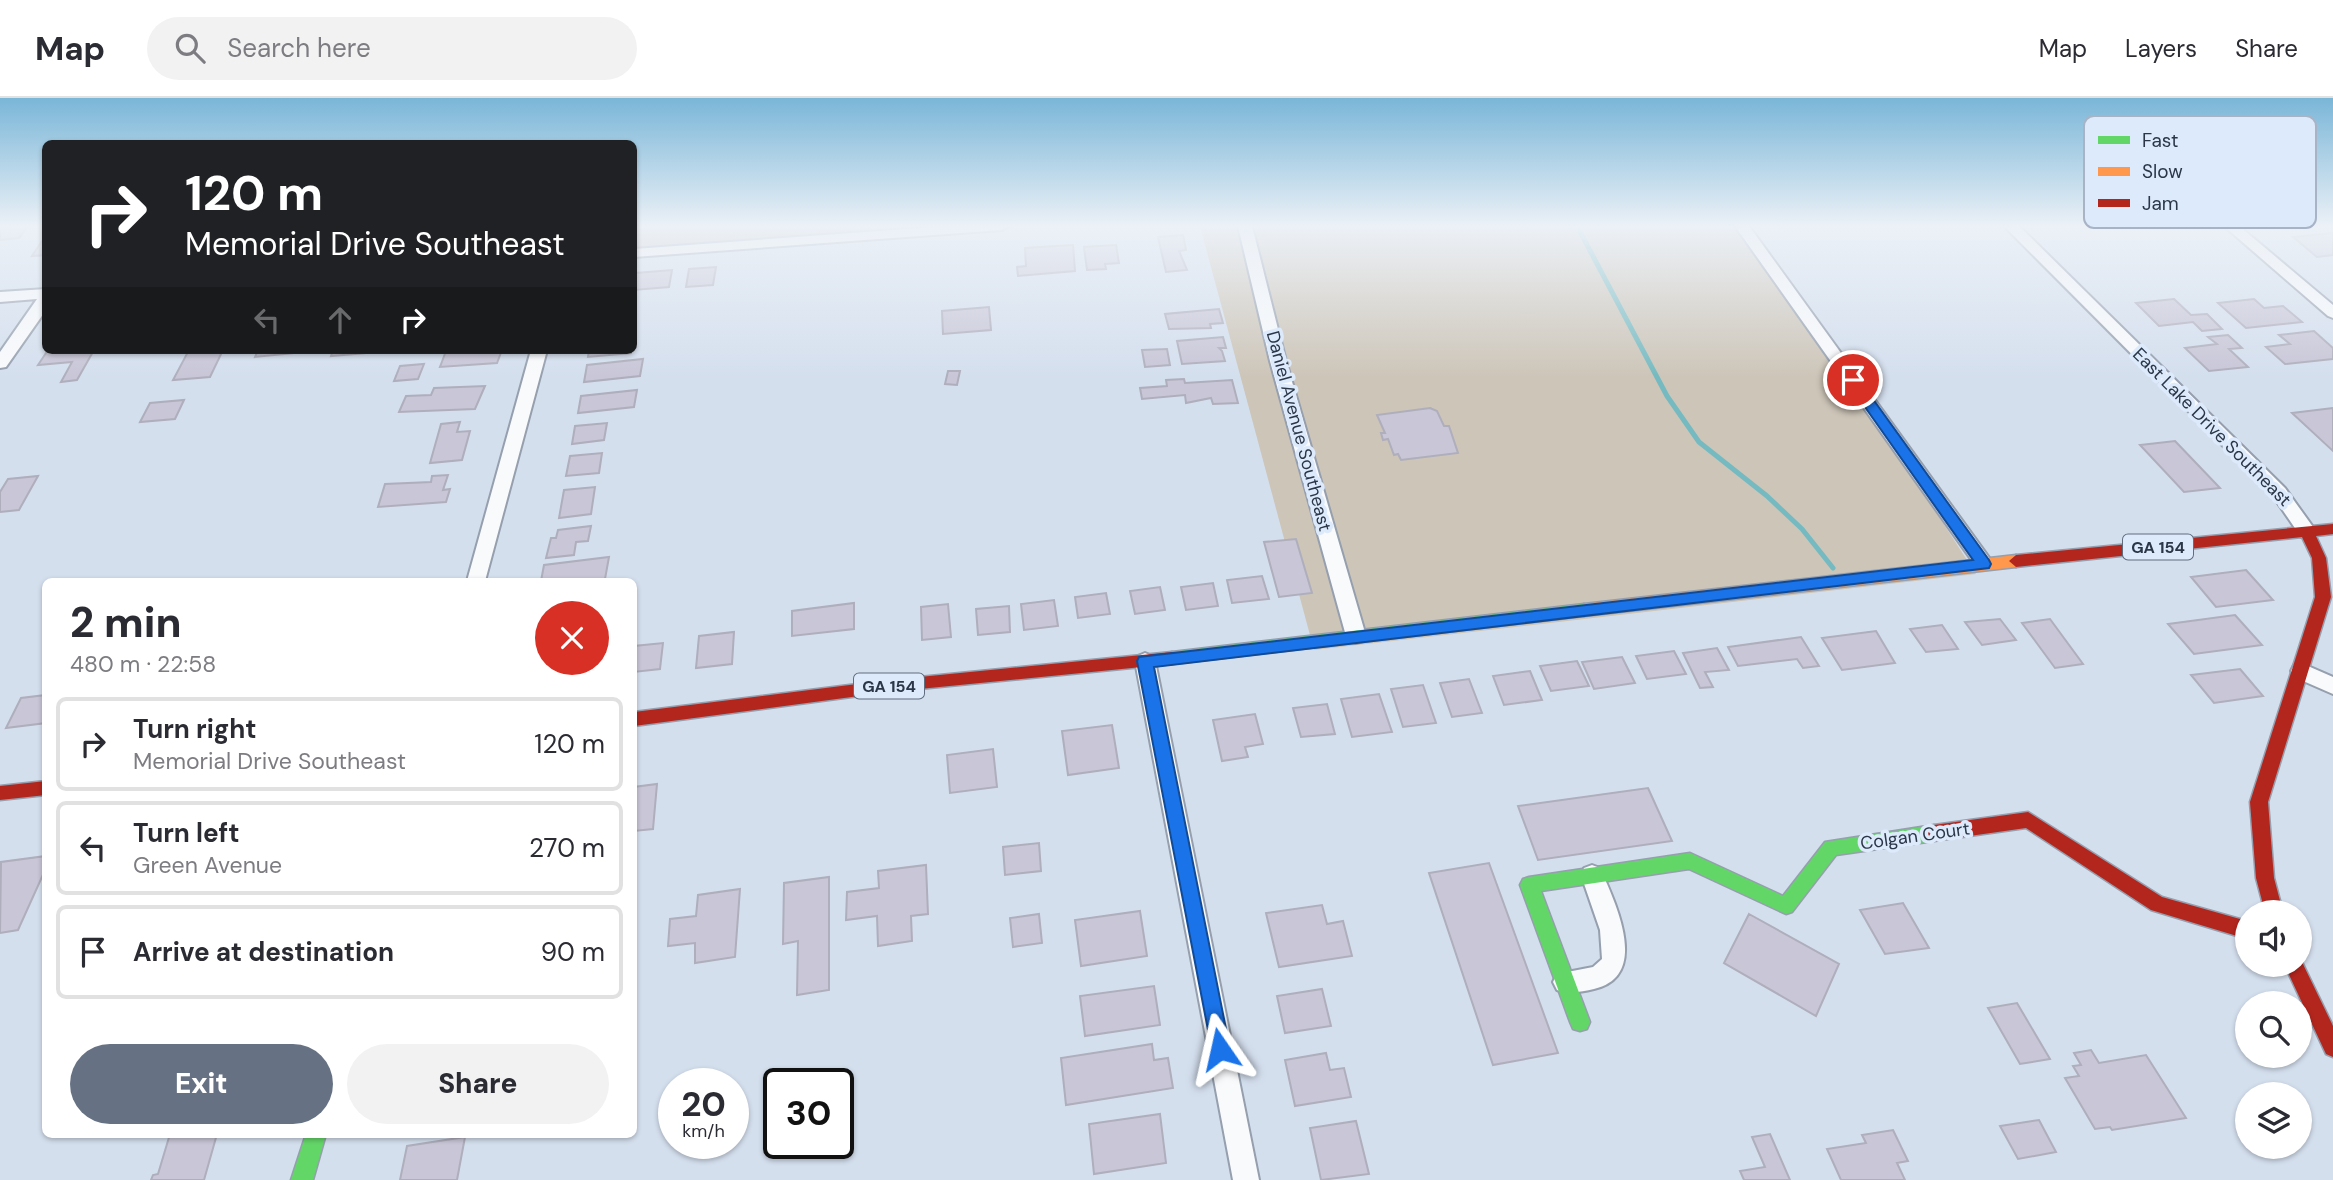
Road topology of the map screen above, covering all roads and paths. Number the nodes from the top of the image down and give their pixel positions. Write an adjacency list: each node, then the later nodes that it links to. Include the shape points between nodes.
1 (1257, 276): 15 (street, Daniel Avenue Southeast)
2 (1778, 276): 13 (street)
3 (2062, 276): 12 (street, East Lake Drive Southeast, via 2279,492)
4 (2290, 276): 8 (street)
5 (42, 296): 6 (street)
6 (0, 297)
7 (42, 302): 10 (street)
8 (2333, 313)
9 (538, 354): 14 (street)
10 (0, 363)
11 (2333, 529): 12 (main road, GA 154)
12 (2307, 532): 13 (main road, GA 154); 17 (main road, East Lake Drive Southeast, via 2319,558 2323,597)
13 (1984, 564): 15 (main road, GA 154)
14 (477, 578)
15 (1356, 636): 16 (main road, GA 154)
16 (1145, 661): 19 (main road, GA 154, via 889,686); 31 (street)
17 (2301, 671): 18 (street); 23 (main road, East Lake Drive Southeast, via 2259,802)
18 (2333, 686)
19 (637, 719)
20 (42, 788): 21 (main road)
21 (0, 793)
22 (1592, 875): 24 (main road, Colgan Court, via 1690,861 1786,906 1831,848 2028,820 2157,904); 26 (street, via 1613,934 1613,964 1601,976); 26 (main road, Colgan Court, via 1529,885)
23 (2271, 900)
24 (2235, 927)
25 (2299, 977): 28 (main road)
26 (1565, 982): 27 (main road, Colgan Court)
27 (1580, 1022)
28 (2333, 1047)
29 (315, 1138): 30 (main road)
30 (302, 1180)
31 (1246, 1180)

